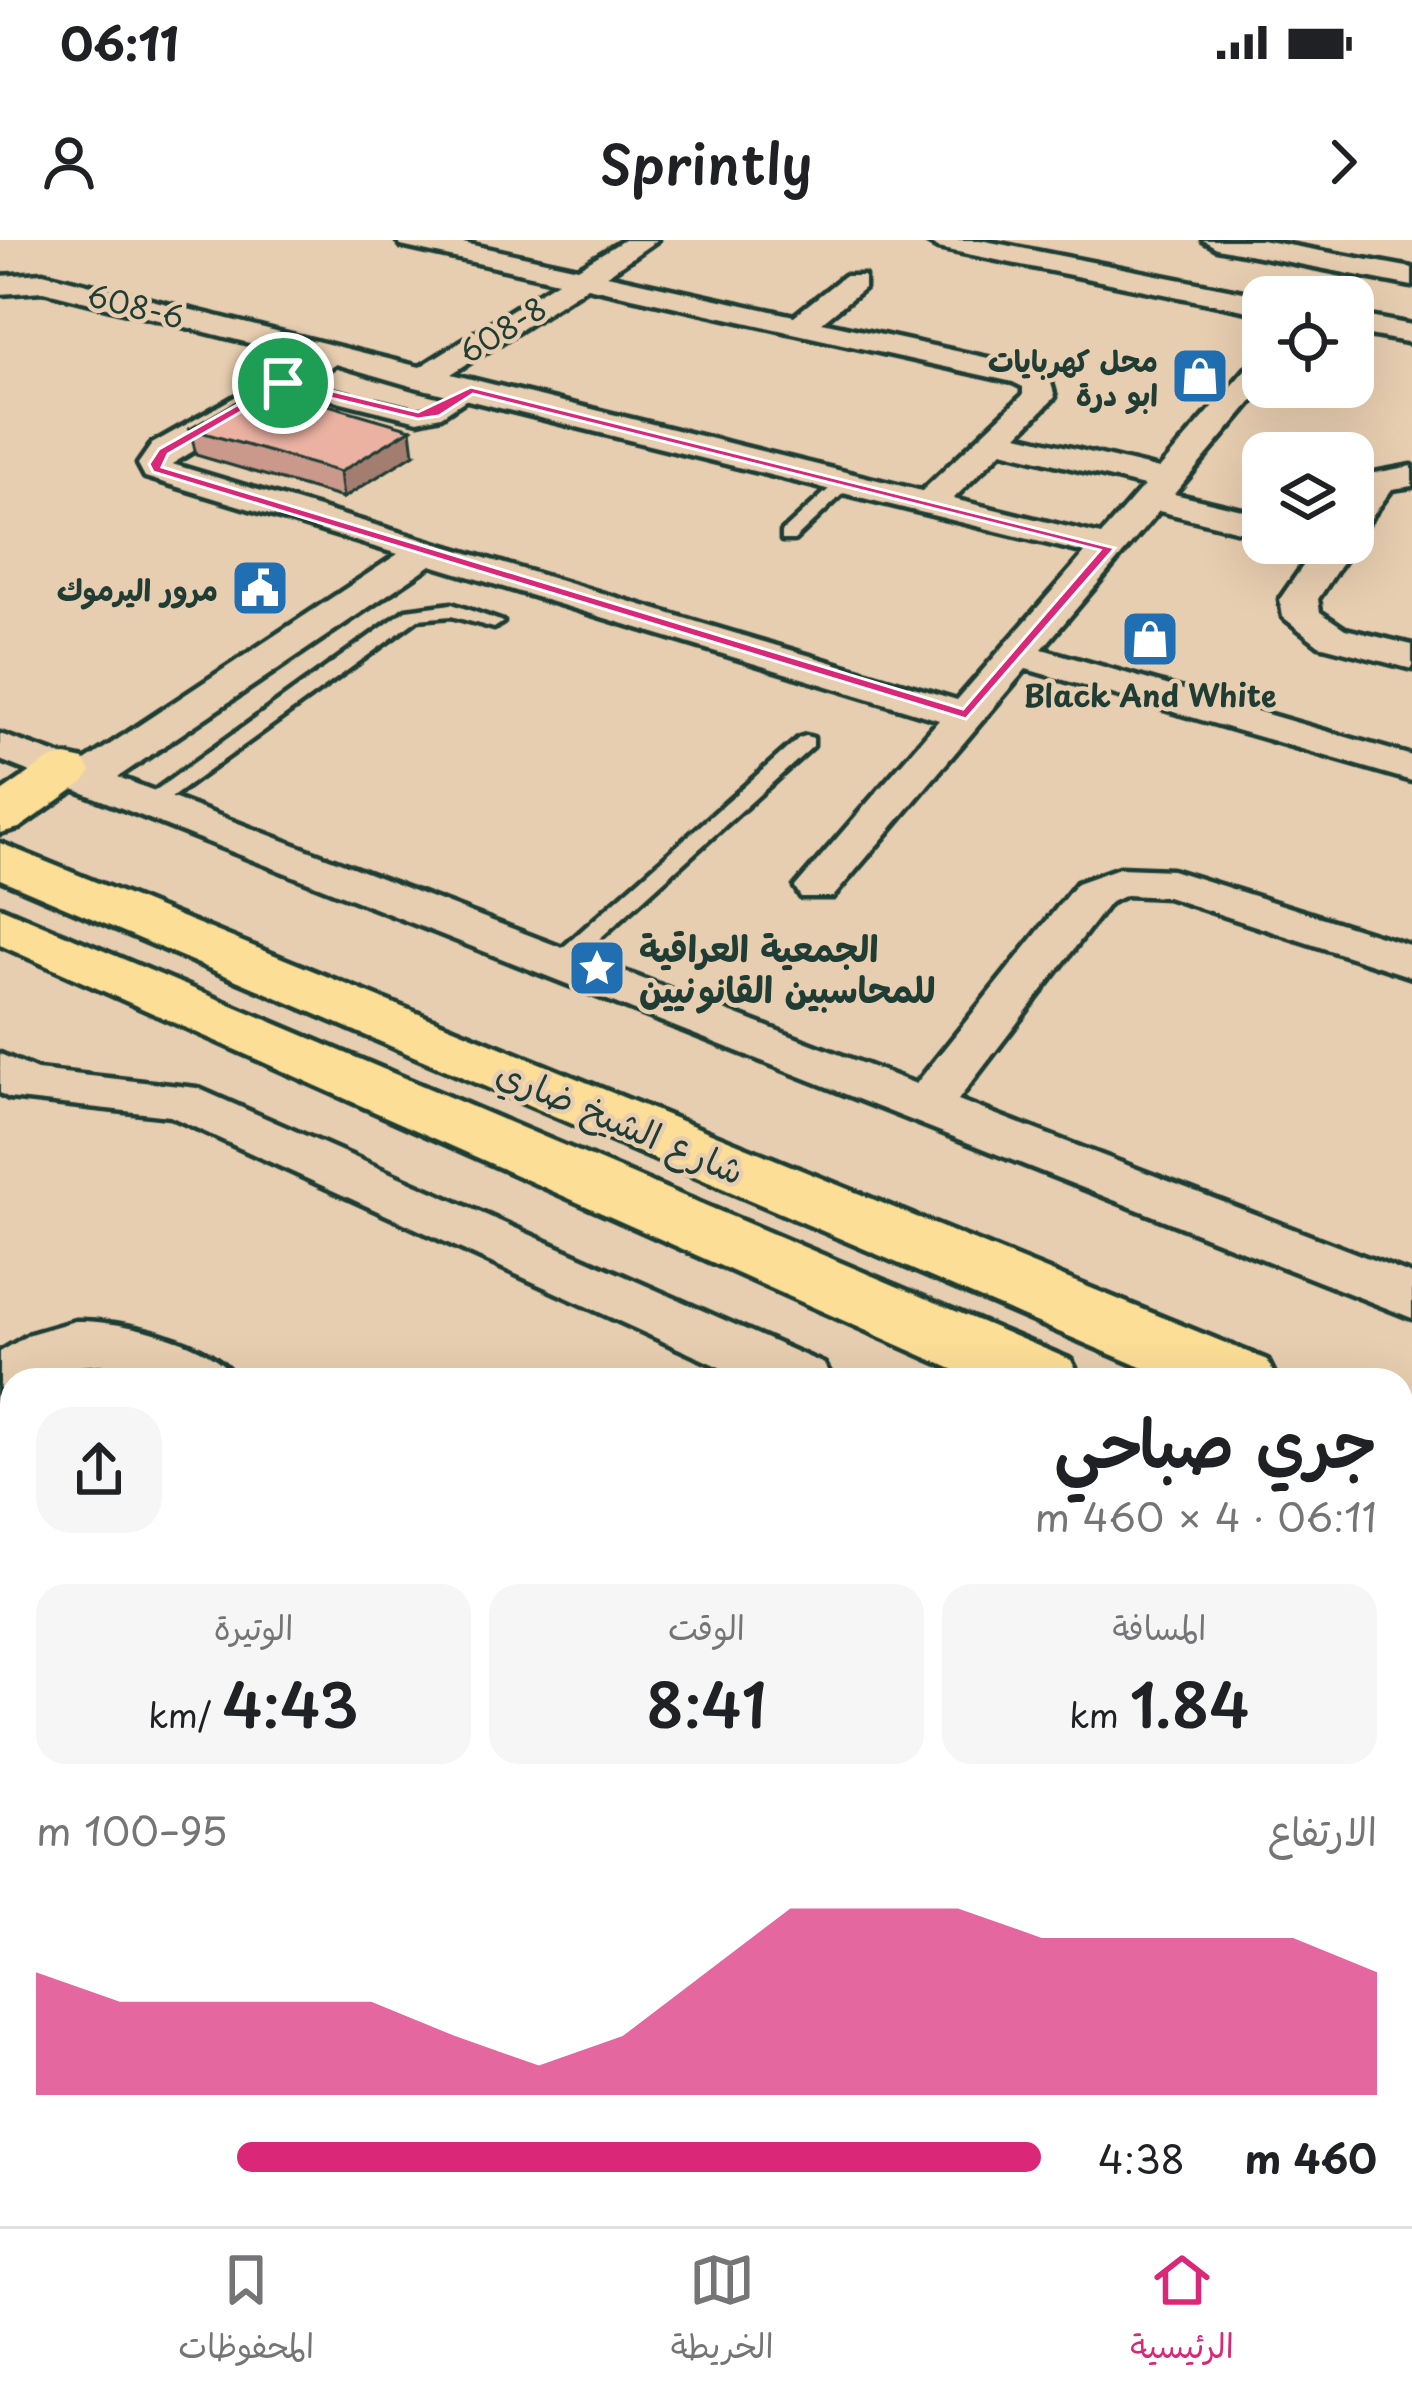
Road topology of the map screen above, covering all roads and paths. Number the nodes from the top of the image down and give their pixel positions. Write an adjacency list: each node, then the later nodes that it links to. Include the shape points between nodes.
1 (411, 240): 8 (street)
2 (643, 240): 8 (street, 608-8)
3 (938, 240): 11 (street)
4 (1217, 240): 5 (street)
5 (1352, 266): 6 (street); 7 (street)
6 (1343, 276)
7 (1412, 277)
8 (583, 278): 12 (street); 16 (street, 608-8)
9 (854, 282): 12 (street)
10 (0, 285): 15 (street, 608-6, via 43,282)
11 (1242, 301)
12 (799, 326): 20 (street, via 1038,383 1039,398)
13 (1374, 327): 14 (street)
14 (1412, 334)
15 (332, 354): 16 (street, 608-6); 17 (street)
16 (422, 379): 18 (street, 608-6)
17 (283, 383): 18 (lane, via 418,416); 29 (street, via 164,452 158,470)
18 (471, 391): 22 (street, 608-6)
19 (1242, 393): 23 (street)
20 (995, 439): 23 (street); 25 (street)
21 (1412, 476): 24 (street, via 1381,481)
22 (846, 483): 25 (street, 608-6); 27 (lane)
23 (1159, 490): 26 (street); 28 (street)
24 (1374, 490)
25 (929, 503): 28 (street, 608-6)
26 (1242, 519)
27 (788, 536)
28 (1109, 548): 32 (street)
29 (426, 552): 34 (street); 38 (street)
30 (1321, 564): 33 (street, via 1298,598 1302,616 1332,637)
31 (494, 622): 39 (lane, via 452,610 413,614)
32 (1017, 654): 34 (street); 37 (street)
33 (1412, 657)
34 (966, 715): 42 (street)
35 (806, 742): 45 (lane)
36 (0, 746): 38 (street)
37 (1412, 769)
38 (76, 775): 39 (street); 40 (main road)
39 (149, 803): 45 (street)
40 (0, 817)
41 (0, 859): 53 (main road, شارع الشيخ ضاري)
42 (817, 887)
43 (0, 924): 52 (main road, شارع الشيخ ضاري)
44 (1412, 962): 47 (street, via 1172,884 1119,881 1093,893)
45 (559, 963): 47 (street)
46 (0, 1071): 51 (street, via 27,1086 179,1100)
47 (926, 1106): 48 (street)
48 (1412, 1297)
49 (17, 1368): 50 (street, via 87,1337)
50 (182, 1368)
51 (777, 1368)
52 (1018, 1368)
53 (1213, 1368)

